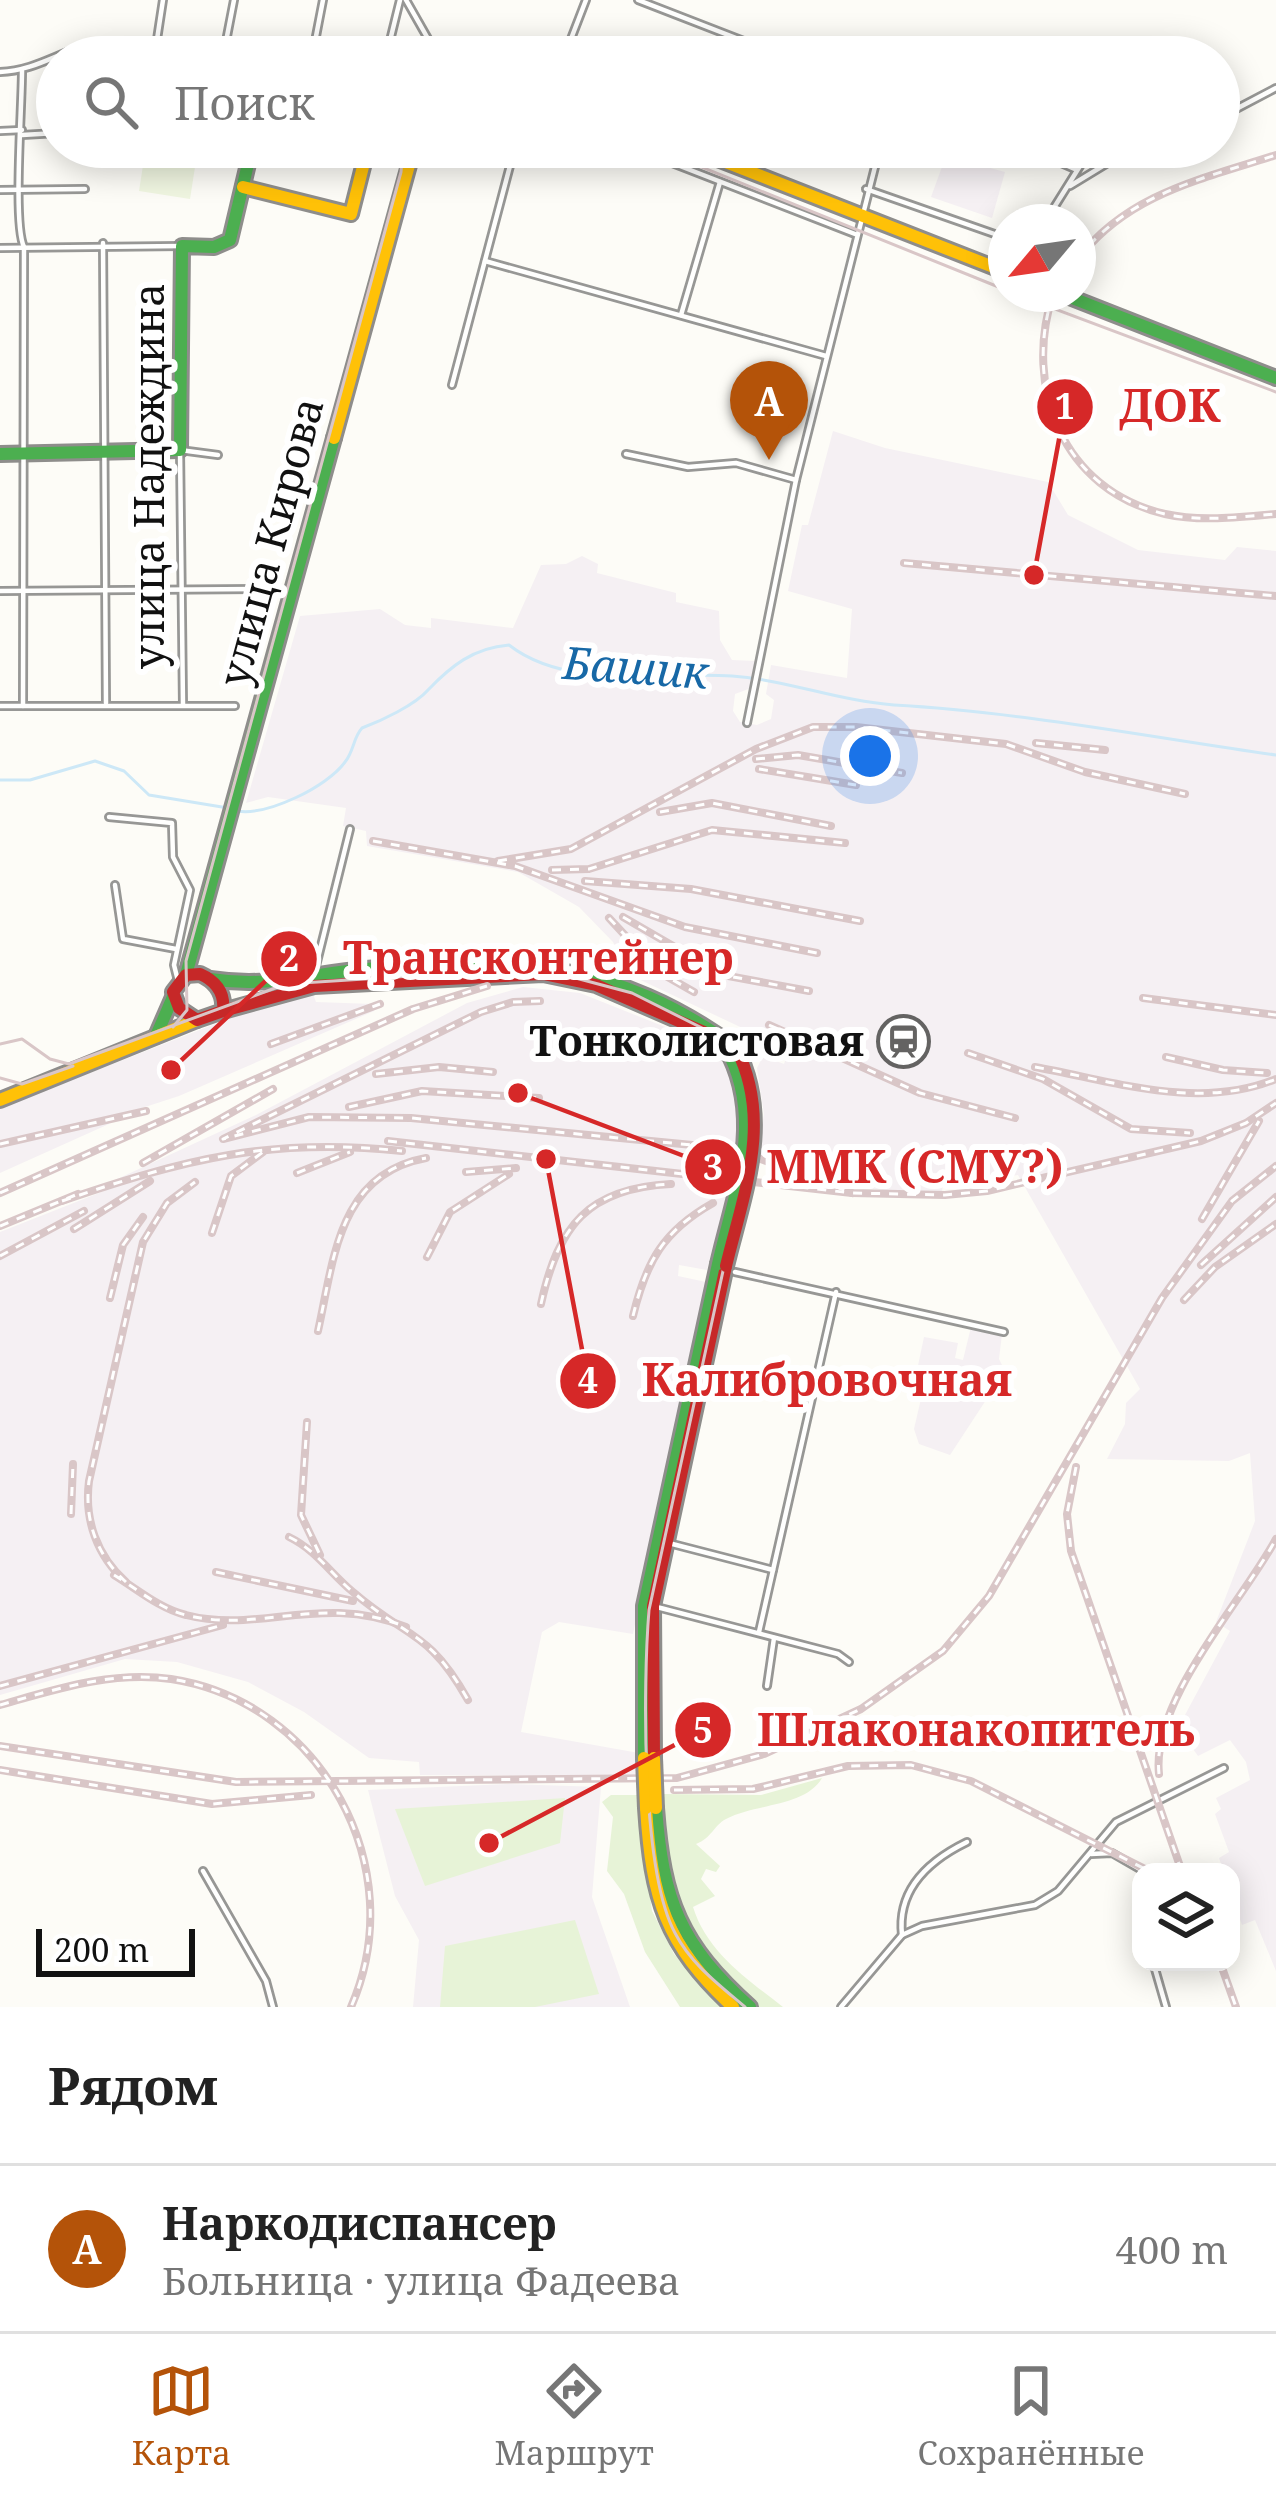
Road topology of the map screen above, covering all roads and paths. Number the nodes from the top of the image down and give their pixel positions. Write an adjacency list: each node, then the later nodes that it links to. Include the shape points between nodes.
1 (163, 0): 7 (street)
2 (234, 0): 8 (street)
3 (323, 0): 9 (street)
4 (403, 0): 10 (street); 11 (street)
5 (586, 0): 12 (street)
6 (638, 0): 13 (street)
7 (158, 36)
8 (227, 36)
9 (316, 36)
10 (392, 36)
11 (426, 36)
12 (571, 36)
13 (730, 36)
14 (36, 65): 15 (street)
15 (22, 71): 16 (street); 20 (street)
16 (0, 72)
17 (1276, 88): 18 (street)
18 (1240, 107)
19 (0, 131): 20 (street)
20 (22, 133): 21 (street); 38 (street)
21 (36, 133)
22 (248, 168): 33 (main road)
23 (363, 168): 33 (main road, via 351,214)
24 (408, 168): 76 (main road, улица Кирова)
25 (508, 168): 47 (street)
26 (686, 168): 32 (street)
27 (740, 168): 40 (main road)
28 (873, 168): 36 (street)
29 (1072, 168): 31 (street)
30 (1098, 168): 34 (street)
31 (1077, 170): 34 (street)
32 (720, 181): 42 (street); 50 (street)
33 (244, 187): 44 (main road, via 227,242)
34 (1067, 188): 39 (street)
35 (85, 189): 38 (street)
36 (866, 189): 40 (street); 41 (street)
37 (0, 190): 38 (street)
38 (22, 191): 45 (street, via 15,220)
39 (1057, 204)
40 (860, 215): 42 (street); 48 (main road)
41 (988, 232)
42 (855, 234): 51 (street)
43 (103, 243): 44 (street); 45 (street); 55 (street)
44 (182, 246): 54 (main road, улица Надеждина)
45 (24, 247): 46 (street); 56 (street)
46 (0, 248)
47 (484, 261): 50 (street); 53 (street)
48 (988, 265)
49 (1096, 308): 52 (main road)
50 (681, 315): 51 (street)
51 (826, 356): 60 (street)
52 (1276, 378)
53 (452, 385)
54 (180, 450): 55 (main road); 59 (street); 62 (street, улица Надеждина)
55 (104, 452): 56 (main road); 65 (street)
56 (21, 453): 57 (main road); 64 (street)
57 (0, 454)
58 (626, 454): 60 (street, via 688,467 736,463)
59 (218, 455)
60 (796, 480): 71 (street)
61 (271, 589): 62 (street)
62 (181, 590): 65 (street); 67 (street, улица Надеждина)
63 (0, 591): 64 (street)
64 (22, 591): 65 (street); 69 (street)
65 (105, 591): 66 (street)
66 (106, 703): 67 (street); 69 (street)
67 (183, 705): 70 (street)
68 (0, 706): 69 (street)
69 (23, 706)
70 (235, 706)
71 (747, 723)
72 (109, 817): 75 (street, via 172,823 173,857 190,890)
73 (350, 829): 79 (street)
74 (115, 886): 75 (street, via 122,939)
75 (176, 949): 78 (street)
76 (193, 955): 77 (main road); 78 (main road, улица Кирова)
77 (207, 977): 78 (main road); 79 (main road, via 254,986); 81 (main road, via 223,996)
78 (182, 979): 80 (main road, улица Кирова)
79 (314, 980): 81 (main road); 85 (main road, bridge, via 566,976 704,1032 733,1052 749,1114)
80 (173, 997): 82 (main road); 83 (main road, улица Кирова)
81 (223, 1011): 82 (main road)
82 (196, 1020): 83 (main road)
83 (155, 1037): 84 (main road)
84 (0, 1100)
85 (726, 1267): 86 (street); 88 (main road)
86 (836, 1292): 87 (street); 89 (street)
87 (1004, 1332)
88 (661, 1541): 89 (street); 90 (main road); 95 (main road, via 640,1640)
89 (773, 1570): 91 (street)
90 (653, 1606): 91 (street); 95 (main road)
91 (759, 1633): 92 (street)
92 (774, 1637): 93 (street); 94 (street)
93 (849, 1662)
94 (767, 1686)
95 (649, 1758): 97 (main road, bridge)
96 (1224, 1768): 99 (street, via 1116,1822)
97 (651, 1808): 105 (main road, via 652,1888 666,1931 688,1966); 106 (main road, via 675,1927)
98 (967, 1842): 102 (street, via 938,1856 902,1899)
99 (1091, 1854): 100 (street, via 1112,1853); 102 (street, via 1035,1905)
100 (1132, 1865)
101 (203, 1871): 104 (street)
102 (902, 1935): 107 (street)
103 (1156, 1971): 108 (street)
104 (273, 2007)
105 (733, 2007)
106 (750, 2007)
107 (841, 2007)
108 (1166, 2007)

